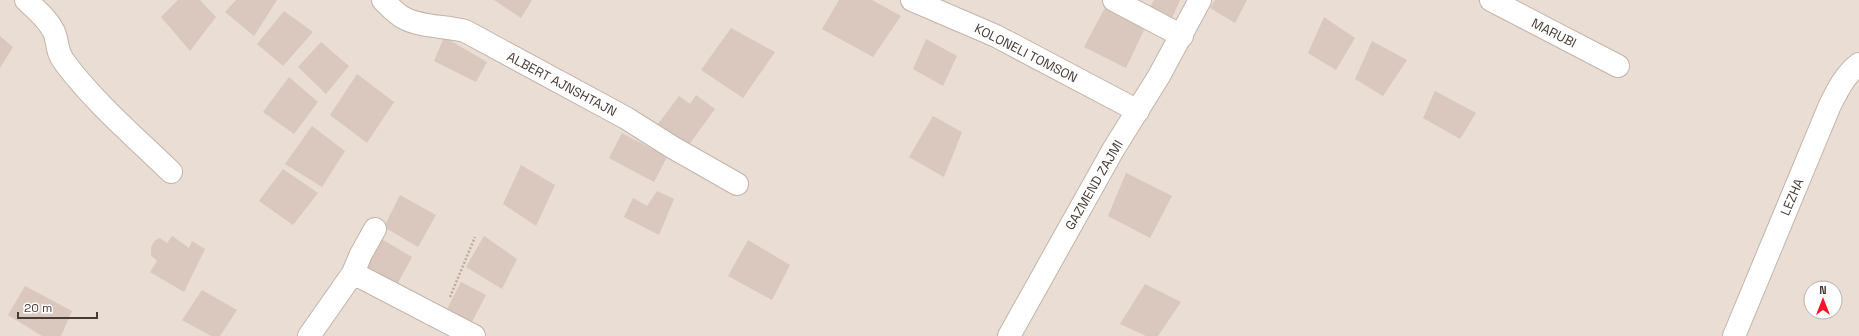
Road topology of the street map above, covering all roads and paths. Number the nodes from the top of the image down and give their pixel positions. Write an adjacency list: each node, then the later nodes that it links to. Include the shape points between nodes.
1 (26, 0): 11 (street, via 50,24 55,34 57,50 64,62 102,104)
2 (383, 0): 12 (street, ALBERT AJNSHTAJN, via 404,18 420,24 448,26 465,31 626,118)
3 (912, 0): 10 (street, KOLONELI TOMSON, via 996,36)
4 (1114, 0): 7 (street)
5 (1200, 0): 7 (street, GAZMEND ZAJMI)
6 (1491, 0): 9 (street, MARUBI)
7 (1182, 36): 10 (street, GAZMEND ZAJMI)
8 (1859, 64): 20 (street, LEZHA, via 1840,85 1830,105)
9 (1618, 66)
10 (1138, 111): 19 (street, GAZMEND ZAJMI)
11 (171, 172)
12 (737, 184)
13 (375, 229): 15 (street)
14 (476, 238): 16 (path)
15 (353, 273): 16 (street); 17 (street)
16 (440, 317): 18 (street)
17 (309, 336)
18 (474, 336)
19 (1009, 336)
20 (1734, 336)

